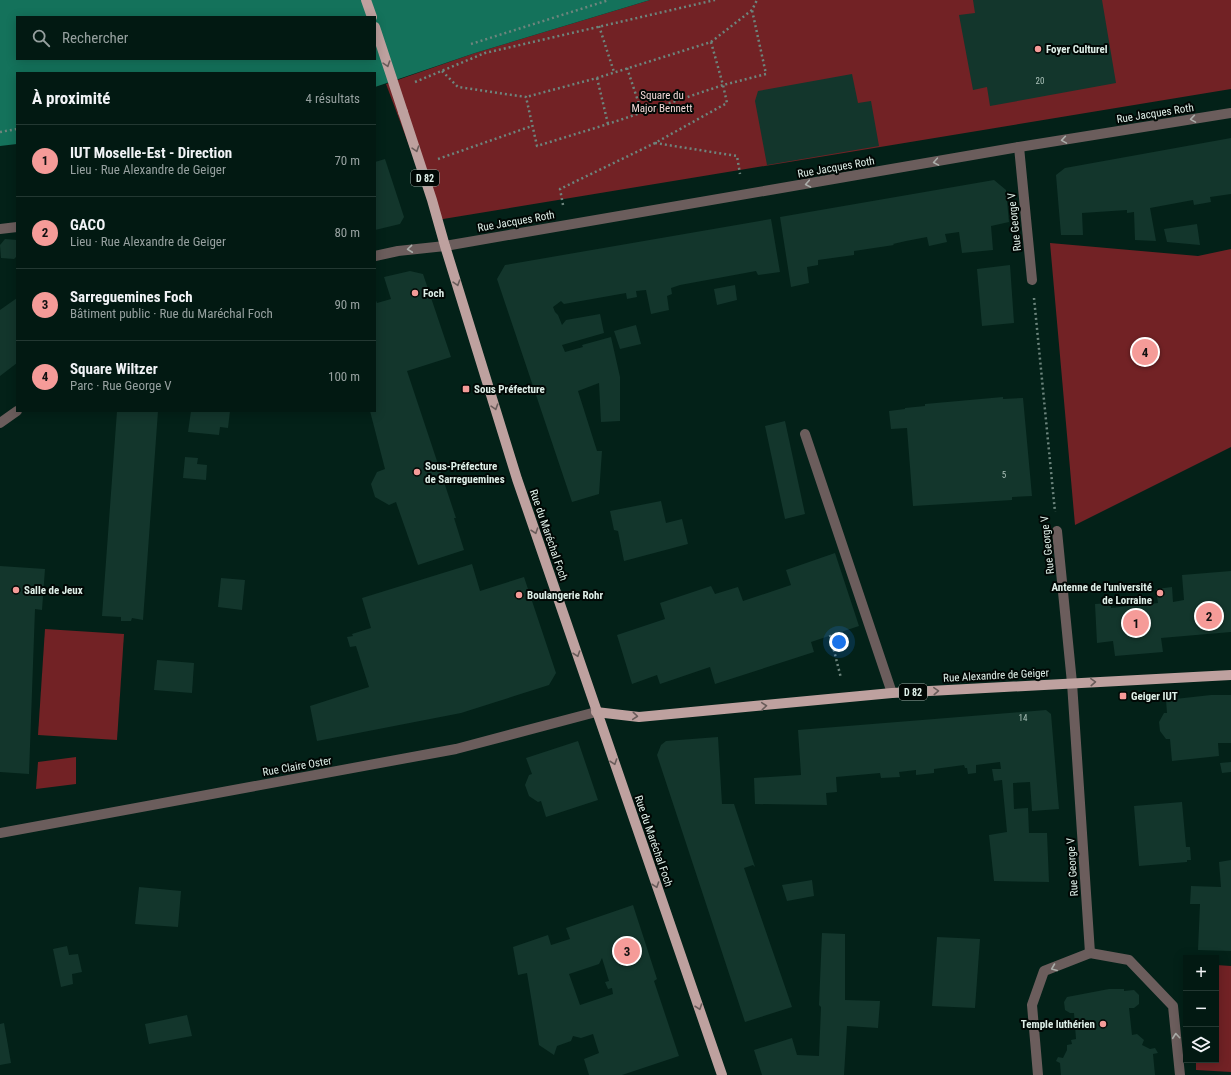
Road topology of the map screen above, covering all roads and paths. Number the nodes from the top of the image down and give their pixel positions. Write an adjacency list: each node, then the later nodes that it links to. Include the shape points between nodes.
1 (366, 0): 6 (main road)
2 (609, 0): 10 (path)
3 (715, 0): 7 (path)
4 (757, 0): 5 (path)
5 (752, 10): 9 (path); 16 (path, via 766,74)
6 (372, 16)
7 (599, 26): 12 (path, via 485,53); 13 (path)
8 (376, 30): 26 (main road, Rue du Maréchal Foch / D 82, one-way to 26, bridge)
9 (711, 42): 11 (path); 16 (path)
10 (471, 44)
11 (627, 68): 13 (path); 18 (path)
12 (442, 70): 15 (path); 17 (path, via 458,87)
13 (614, 72): 14 (path)
14 (597, 78): 17 (path); 20 (path)
15 (409, 84)
16 (723, 85): 18 (path); 24 (path, via 727,103)
17 (526, 97): 21 (path)
18 (642, 113): 20 (path)
19 (1231, 113): 25 (street, Rue Jacques Roth, one-way to 25)
20 (608, 124): 21 (path, via 537,146)
21 (532, 126): 26 (path)
22 (16, 129): 23 (path)
23 (0, 132)
24 (655, 143): 27 (path, via 737,156); 28 (path, via 560,189)
25 (1019, 147): 27 (street, Rue Jacques Roth, one-way to 27); 33 (street, Rue George V)
26 (421, 165): 31 (main road, Rue du Maréchal Foch / D 82)
27 (742, 195): 28 (street, Rue Jacques Roth)
28 (566, 225): 31 (street, Rue Jacques Roth)
29 (16, 227): 30 (street)
30 (0, 229)
31 (445, 246): 32 (street, Rue Jacques Roth, one-way to 32); 43 (main road, Rue du Maréchal Foch / D 82, one-way to 43, via 517,479)
32 (376, 256)
33 (1032, 280): 37 (path, Rue George V)
34 (16, 411): 35 (street)
35 (0, 423)
36 (805, 434): 41 (street)
37 (1057, 531): 40 (street, Rue George V)
38 (830, 636): 42 (path)
39 (1231, 675): 40 (main road, Rue Alexandre de Geiger / D 82, one-way to 39)
40 (1072, 683): 41 (main road, Rue Alexandre de Geiger / D 82, one-way to 40); 45 (street, Rue George V)
41 (892, 693): 42 (main road, Rue Alexandre de Geiger / D 82)
42 (846, 698): 43 (main road, Rue Alexandre de Geiger / D 82, one-way to 42, via 639,717)
43 (596, 712): 44 (street, Rue Claire Oster, via 456,749); 46 (main road, Rue du Maréchal Foch, one-way to 46)
44 (0, 833)
45 (1090, 953): 47 (street, one-way to 47, via 1044,971 1032,1005); 48 (street, one-way to 45, via 1173,1006 1130,960)
46 (722, 1075)
47 (1038, 1075)
48 (1180, 1075)

